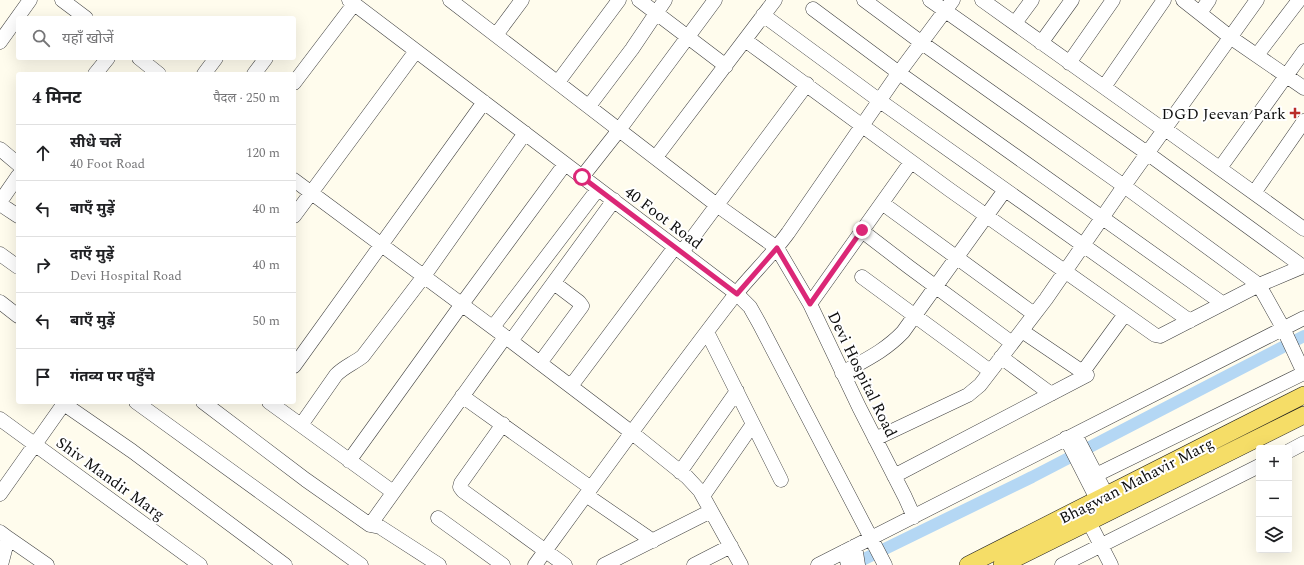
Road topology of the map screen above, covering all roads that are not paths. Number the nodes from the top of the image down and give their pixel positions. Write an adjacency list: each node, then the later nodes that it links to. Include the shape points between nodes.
1 (30, 0): 27 (street)
2 (62, 0): 28 (street)
3 (522, 0): 31 (street)
4 (619, 0): 54 (street)
5 (640, 0): 24 (street)
6 (665, 0): 24 (street)
7 (715, 0): 32 (street)
8 (775, 0): 26 (street)
9 (864, 0): 36 (street)
10 (930, 0): 22 (street)
11 (982, 0): 30 (street)
12 (1032, 0): 30 (street)
13 (1072, 0): 37 (street)
14 (1113, 0): 44 (street)
15 (1164, 0): 56 (street)
16 (1183, 0): 25 (street)
17 (1209, 0): 25 (street)
18 (1257, 0): 33 (street)
19 (1299, 0): 40 (street)
20 (352, 2): 39 (street, 40 Foot Road); 53 (street)
21 (460, 3): 31 (street)
22 (949, 5): 36 (street); 67 (street)
23 (813, 9): 51 (street)
24 (656, 13): 32 (street); 60 (street)
25 (1200, 13): 33 (street)
26 (763, 15): 34 (street); 58 (street)
27 (19, 16)
28 (83, 16)
29 (16, 20): 35 (street)
30 (1015, 23): 37 (street)
31 (496, 36): 54 (street)
32 (688, 37): 46 (street); 63 (street)
33 (1230, 37): 40 (street); 64 (street)
34 (745, 40): 46 (street); 55 (street)
35 (0, 42)
36 (922, 43): 51 (street); 76 (street)
37 (1041, 43): 44 (street)
38 (1304, 50): 52 (street)
39 (416, 51): 59 (street, 40 Foot Road); 79 (street)
40 (1257, 55): 52 (street)
41 (106, 60): 47 (street)
42 (214, 60): 49 (street)
43 (264, 60): 50 (street)
44 (1069, 63): 56 (street)
45 (142, 66): 48 (street)
46 (726, 66): 68 (street)
47 (97, 72)
48 (155, 72)
49 (206, 72)
50 (256, 72)
51 (899, 73): 58 (street); 88 (street)
52 (1286, 75): 57 (street); 72 (street)
53 (296, 80)
54 (558, 82): 60 (street)
55 (807, 84): 62 (street); 84 (street)
56 (1104, 87): 64 (street)
57 (1304, 88)
58 (880, 100): 62 (street); 78 (street)
59 (484, 102): 65 (street, 40 Foot Road); 91 (street)
60 (589, 106): 63 (street)
61 (1304, 120): 80 (street)
62 (862, 126): 70 (street); 93 (street)
63 (619, 130): 68 (street); 73 (street)
64 (1164, 130): 67 (street); 72 (street)
65 (525, 133): 71 (street, 40 Foot Road); 100 (street)
66 (0, 149): 69 (street)
67 (1147, 154): 76 (street); 98 (street)
68 (656, 158): 84 (street)
69 (16, 162)
70 (911, 162): 83 (street); 87 (street)
71 (566, 164): 73 (street, 40 Foot Road); 107 (street)
72 (1220, 168): 80 (street)
73 (582, 177): 77 (street, 40 Foot Road)
74 (16, 179): 82 (street)
75 (296, 182): 79 (street)
76 (1124, 186): 88 (street); 103 (street)
77 (598, 189): 81 (street, 40 Foot Road); 116 (street)
78 (1005, 190): 87 (street); 92 (street)
79 (310, 192): 85 (street); 91 (street)
80 (1254, 193): 89 (street)
81 (614, 200): 94 (street, 40 Foot Road); 102 (street)
82 (0, 203): 86 (street)
83 (882, 203): 90 (street); 96 (street)
84 (718, 206): 93 (street); 94 (street)
85 (296, 213)
86 (16, 215)
87 (986, 216): 96 (street); 99 (street)
88 (1102, 218): 92 (street); 109 (street)
89 (1304, 229)
90 (862, 230): 104 (street); 108 (street)
91 (382, 245): 100 (street); 123 (street)
92 (1083, 245): 99 (street); 115 (street)
93 (777, 248): 105 (street); 108 (street, Devi Hospital Road)
94 (679, 250): 105 (street, 40 Foot Road); 128 (street)
95 (0, 254): 97 (street)
96 (956, 258): 104 (street); 111 (street)
97 (16, 266)
98 (1303, 266): 103 (street)
99 (1065, 272): 111 (street); 112 (street)
100 (424, 276): 107 (street); 142 (street, via 363,356 342,368 336,375)
101 (862, 277): 113 (street)
102 (554, 283): 120 (street); 124 (street, via 582,306)
103 (1259, 285): 109 (street); 118 (street)
104 (936, 286): 113 (street); 121 (street)
105 (737, 294): 119 (street); 170 (street, 40 Foot Road, via 750,307 759,322)
106 (0, 302): 110 (street)
107 (462, 304): 116 (street); 149 (street)
108 (810, 304): 126 (street, Devi Hospital Road)
109 (1222, 304): 115 (street)
110 (16, 314)
111 (1034, 314): 117 (street)
112 (1125, 314): 115 (street, via 1157,336); 127 (street)
113 (916, 315): 125 (street); 126 (street, via 892,343)
114 (1304, 318): 118 (street)
115 (1190, 321)
116 (493, 327): 120 (street)
117 (1022, 330): 121 (street); 127 (street)
118 (1285, 331): 145 (street); 152 (street, via 1304,373)
119 (707, 332): 129 (street); 143 (street)
120 (508, 339): 124 (street); 132 (street)
121 (1012, 343): 122 (street)
122 (1001, 357): 125 (street); 130 (street)
123 (296, 362)
124 (540, 363): 128 (street)
125 (990, 371): 144 (street, via 968,395)
126 (842, 373): 144 (street, Devi Hospital Road)
127 (1082, 373): 130 (street, via 1087,375)
128 (571, 386): 143 (street)
129 (737, 391): 141 (street); 151 (street)
130 (1051, 394): 153 (street)
131 (1304, 395): 159 (main road, Bhagwan Mahavir Marg)
132 (462, 396): 140 (street); 155 (street)
133 (63, 404): 147 (street)
134 (65, 404): 174 (street)
135 (139, 404): 175 (street)
136 (206, 404): 164 (street)
137 (272, 404): 142 (street)
138 (1304, 415): 163 (main road, Bhagwan Mahavir Marg)
139 (0, 419): 147 (street, Shiv Mandir Marg)
140 (503, 424): 156 (street); 169 (street, via 460,487 462,491)
141 (753, 424): 154 (street); 158 (street)
142 (301, 425): 149 (street)
143 (631, 432): 151 (street); 156 (street)
144 (875, 439): 153 (street, Devi Hospital Road)
145 (1073, 440): 152 (street); 161 (street)
146 (1304, 443): 148 (street)
147 (35, 444): 157 (street); 173 (street, Shiv Mandir Marg)
148 (1292, 449)
149 (349, 461): 155 (street)
150 (1256, 468): 167 (street)
151 (680, 472): 158 (street)
152 (1091, 472): 159 (street)
153 (894, 476): 161 (street, Devi Hospital Road)
154 (781, 480)
155 (393, 492): 164 (street)
156 (588, 492): 166 (street); 169 (street)
157 (0, 494)
158 (702, 496): 160 (street)
159 (1101, 496): 186 (main road, Bhagwan Mahavir Marg)
160 (711, 511): 166 (street); 168 (street)
161 (914, 517): 170 (street)
162 (438, 518): 177 (street)
163 (1089, 522): 167 (street); 187 (main road, Bhagwan Mahavir Marg)
164 (370, 525): 176 (street, via 380,527)
165 (4, 535): 171 (street); 172 (street)
166 (653, 541): 180 (street)
167 (1101, 545): 188 (street); 189 (street)
168 (731, 546): 181 (street); 182 (street)
169 (546, 550): 178 (street); 179 (street)
170 (858, 551): 183 (street); 184 (street); 185 (street)
171 (1, 565)
172 (47, 565)
173 (200, 565)
174 (285, 565)
175 (362, 565)
176 (439, 565)
177 (503, 565)
178 (535, 565)
179 (565, 565)
180 (604, 565)
181 (694, 565)
182 (741, 565)
183 (818, 565)
184 (876, 565)
185 (885, 565)
186 (968, 565)
187 (1002, 565)
188 (1062, 565)
189 (1112, 565)

